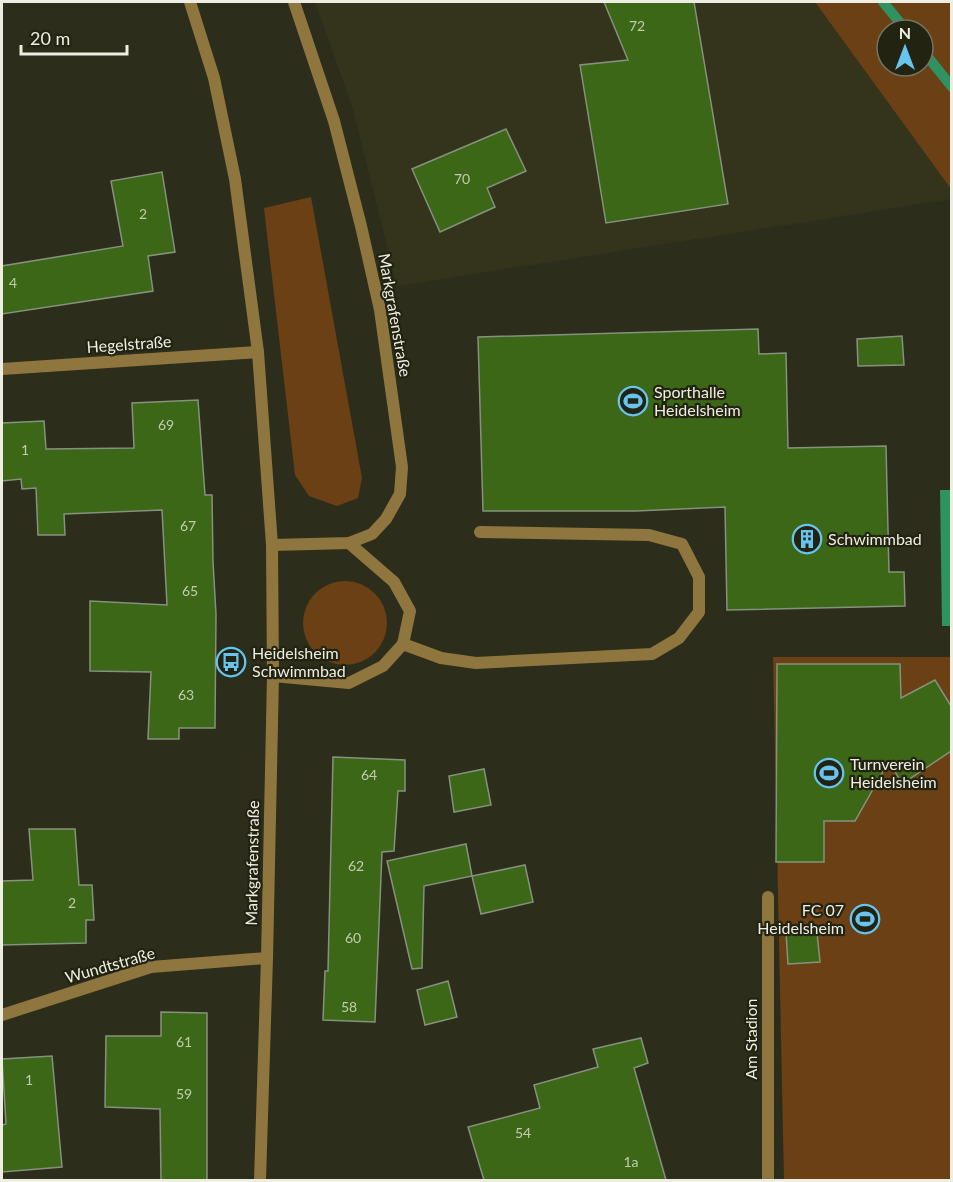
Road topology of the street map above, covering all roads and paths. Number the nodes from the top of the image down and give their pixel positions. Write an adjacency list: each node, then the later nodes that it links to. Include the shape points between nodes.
1 (190, 2): 3 (street, Markgrafenstraße, via 214,78 235,179)
2 (294, 2): 6 (street, Markgrafenstraße, via 334,121 361,226 380,310 402,467 400,494 386,519 372,534)
3 (258, 351): 4 (street, Hegelstraße); 7 (street, Markgrafenstraße)
4 (2, 369)
5 (480, 532): 8 (street, via 649,536 682,544 699,577 699,612 680,638 652,654 476,663 441,658)
6 (349, 543): 7 (street, Markgrafenstraße); 8 (street, via 394,582 400,592 410,611)
7 (272, 546): 9 (street, Markgrafenstraße)
8 (403, 644): 9 (street, via 383,666 350,683)
9 (273, 676): 11 (street, Markgrafenstraße)
10 (768, 897): 14 (street, Am Stadion)
11 (267, 958): 12 (street, Wundtstraße, via 152,967); 13 (street, Markgrafenstraße)
12 (2, 1016)
13 (260, 1180)
14 (768, 1180)

